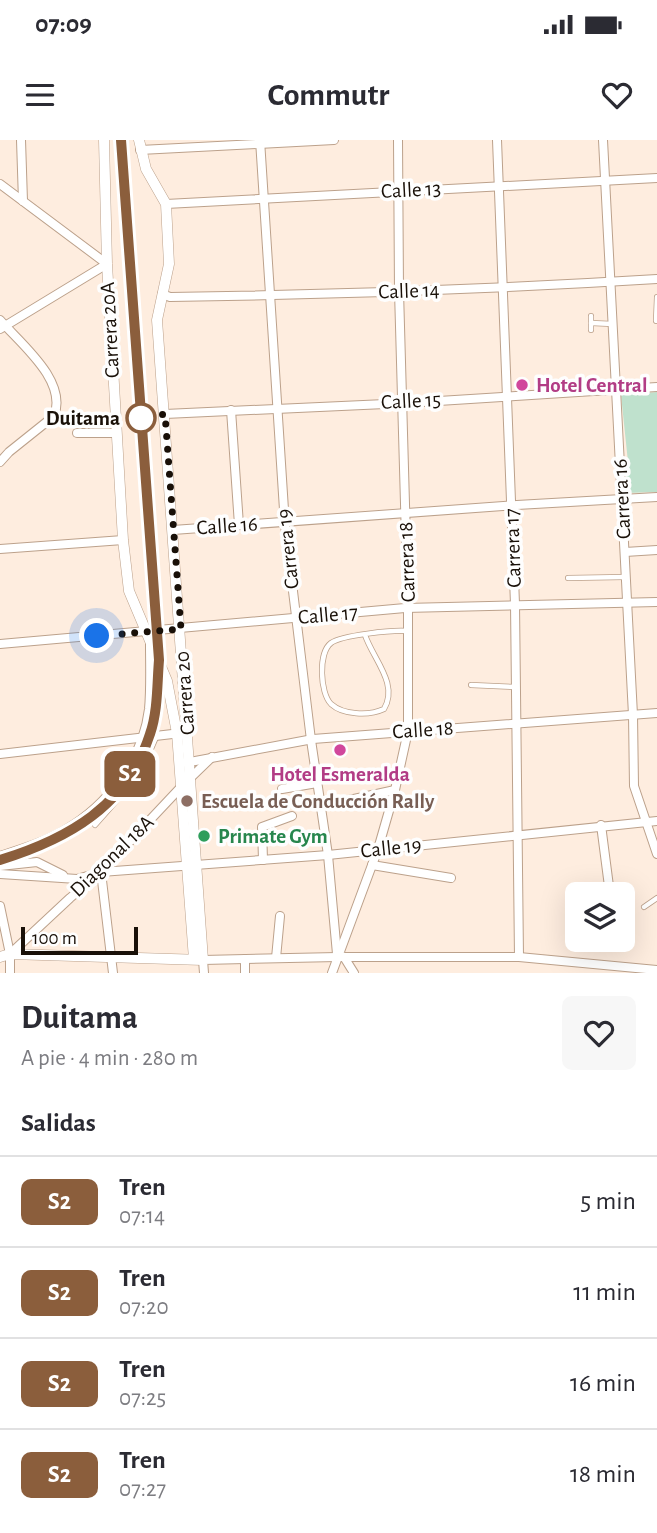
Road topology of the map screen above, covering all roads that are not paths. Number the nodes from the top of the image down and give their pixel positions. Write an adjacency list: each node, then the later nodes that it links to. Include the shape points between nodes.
1 (21, 140): 15 (street)
2 (104, 140): 17 (street, Carrera 20A)
3 (334, 140): 7 (street)
4 (398, 140): 13 (street, Carrera 18)
5 (497, 140): 12 (street, Carrera 17)
6 (603, 140): 10 (street, Carrera 16)
7 (260, 142): 8 (street); 14 (street, Carrera 19)
8 (139, 145): 16 (street, via 146,169)
9 (657, 178): 10 (street, Calle 13)
10 (606, 181): 12 (street, Calle 13); 19 (street, Carrera 16)
11 (0, 184): 15 (street)
12 (499, 186): 13 (street, Calle 13); 20 (street, Carrera 17)
13 (398, 190): 14 (street, Calle 13); 21 (street, Carrera 18)
14 (264, 198): 16 (street, Calle 13); 23 (street, Carrera 19)
15 (23, 201): 17 (street)
16 (166, 204): 22 (street, Carrera 20)
17 (107, 264): 27 (street); 37 (street, Carrera 20A)
18 (657, 279): 19 (street, Calle 14)
19 (611, 281): 20 (street, Calle 14); 26 (street, Carrera 16)
20 (504, 288): 21 (street, Calle 14); 31 (street, Carrera 17)
21 (399, 291): 23 (street, Calle 14); 32 (street, Carrera 18)
22 (166, 295): 23 (street, Calle 14); 35 (street, Carrera 20, via 157,320)
23 (270, 295): 33 (street, Carrera 19)
24 (657, 297): 25 (lane)
25 (656, 321)
26 (613, 324): 28 (lane, via 591,319); 30 (street, Carrera 16)
27 (2, 325): 38 (street, via 41,366 58,398 54,416)
28 (591, 330)
29 (657, 387): 30 (street, Calle 15)
30 (617, 390): 31 (street, Calle 15); 40 (street, Carrera 16)
31 (509, 395): 32 (street, Calle 15); 41 (street, Carrera 17)
32 (402, 403): 33 (street, Calle 15); 42 (street, Carrera 18)
33 (278, 408): 34 (street, Calle 15); 43 (street, Carrera 19)
34 (231, 410): 35 (street, Calle 15); 44 (street)
35 (165, 414): 45 (street, Carrera 20)
36 (77, 433): 37 (street)
37 (116, 433): 46 (street, Carrera 20A)
38 (0, 462)
39 (657, 497): 40 (street, Calle 16)
40 (622, 499): 41 (street, Calle 16); 49 (street, Carrera 16)
41 (512, 506): 42 (street, Calle 16); 53 (street, Carrera 17)
42 (405, 513): 43 (street, Calle 16); 55 (street, Carrera 18)
43 (285, 521): 44 (street, Calle 16); 56 (street, Carrera 19)
44 (239, 525): 45 (street, Calle 16)
45 (173, 530): 57 (street, Carrera 20)
46 (123, 540): 47 (street); 60 (street, Carrera 20A, via 129,591)
47 (0, 549)
48 (657, 550): 49 (street)
49 (625, 552): 50 (street, Carrera 16)
50 (626, 577): 51 (lane); 54 (street, Carrera 16)
51 (568, 578)
52 (657, 602): 54 (street, Calle 17)
53 (515, 604): 54 (street, Calle 17); 55 (street, Calle 17); 65 (street, Carrera 17)
54 (627, 604): 67 (street, Carrera 16)
55 (408, 608): 56 (street, Calle 17); 58 (street, Carrera 18)
56 (296, 618): 57 (street, Calle 17); 73 (street, Carrera 19)
57 (181, 629): 60 (street, Calle 17); 62 (street, Carrera 20)
58 (408, 631): 59 (lane); 69 (street, Carrera 18)
59 (365, 635): 59 (lane, via 332,642 321,660 326,697 332,705 364,714 384,709 388,698 386,677)
60 (148, 637): 61 (street, Calle 17); 63 (street, Carrera 20A); 72 (street, Carrera 20A, via 149,710)
61 (0, 644)
62 (184, 674): 63 (street, via 178,682); 70 (street, Carrera 20)
63 (167, 681): 70 (street, Carrera 20A)
64 (471, 685): 65 (lane)
65 (516, 687): 68 (street, Carrera 17)
66 (657, 713): 67 (street, Calle 18)
67 (633, 715): 68 (street, Calle 18); 85 (street, Carrera 16, via 634,786)
68 (516, 724): 69 (street, Calle 18); 88 (street, Carrera 17)
69 (408, 731): 73 (street, Calle 18); 81 (street, Carrera 18)
70 (183, 732): 71 (street); 76 (street, Carrera 20); 79 (street, Carrera 20A)
71 (157, 734): 72 (street); 86 (lane, via 129,789)
72 (142, 736): 74 (street); 92 (street, Carrera 20A, via 123,776 86,816 53,836)
73 (311, 740): 75 (street, Calle 18); 78 (street, Carrera 19)
74 (0, 754)
75 (212, 757): 76 (street, Calle 18); 77 (street, Diagonal 18A)
76 (190, 762): 77 (street, Carrera 20)
77 (191, 777): 79 (street, Diagonal 18A); 94 (street, Carrera 20)
78 (317, 783): 80 (street); 90 (street, Carrera 19)
79 (181, 787): 94 (street, Carrera 20A); 97 (street, Diagonal 18A)
80 (282, 789)
81 (395, 790): 82 (street); 89 (street, Carrera 18)
82 (331, 804)
83 (292, 816): 93 (street, via 262,827)
84 (657, 821): 85 (street, Calle 19)
85 (646, 822): 87 (street, Calle 19); 91 (street, Carrera 16)
86 (95, 825)
87 (601, 825): 88 (street, Calle 19); 101 (street)
88 (519, 836): 89 (street, Calle 19); 109 (street, Carrera 17)
89 (378, 849): 90 (street, Calle 19); 95 (street, Carrera 18)
90 (328, 855): 93 (street, Calle 19); 108 (street, Carrera 19)
91 (657, 855)
92 (0, 856)
93 (263, 860): 94 (street, Calle 19)
94 (192, 865): 97 (street, Calle 19); 112 (street, Carrera 20)
95 (372, 865): 100 (street); 108 (street, Carrera 18)
96 (0, 866): 99 (street, via 37,862)
97 (101, 872): 99 (street, Calle 19); 106 (street, Diagonal 18A); 107 (street)
98 (0, 874): 99 (street, Calle 19)
99 (66, 877)
100 (452, 878)
101 (608, 882)
102 (657, 898): 104 (lane)
103 (0, 906): 106 (street)
104 (644, 907)
105 (281, 916): 110 (street)
106 (5, 956): 107 (street); 115 (street)
107 (111, 956): 112 (street); 116 (street)
108 (341, 957): 109 (street); 110 (street); 119 (street, Carrera 18); 120 (street)
109 (519, 957): 113 (street)
110 (276, 958): 111 (street)
111 (245, 959): 112 (street); 118 (street)
112 (199, 960): 117 (street, Carrera 20)
113 (578, 969): 114 (street)
114 (657, 970)
115 (10, 973)
116 (113, 973)
117 (204, 973)
118 (245, 973)
119 (332, 973)
120 (354, 973)

